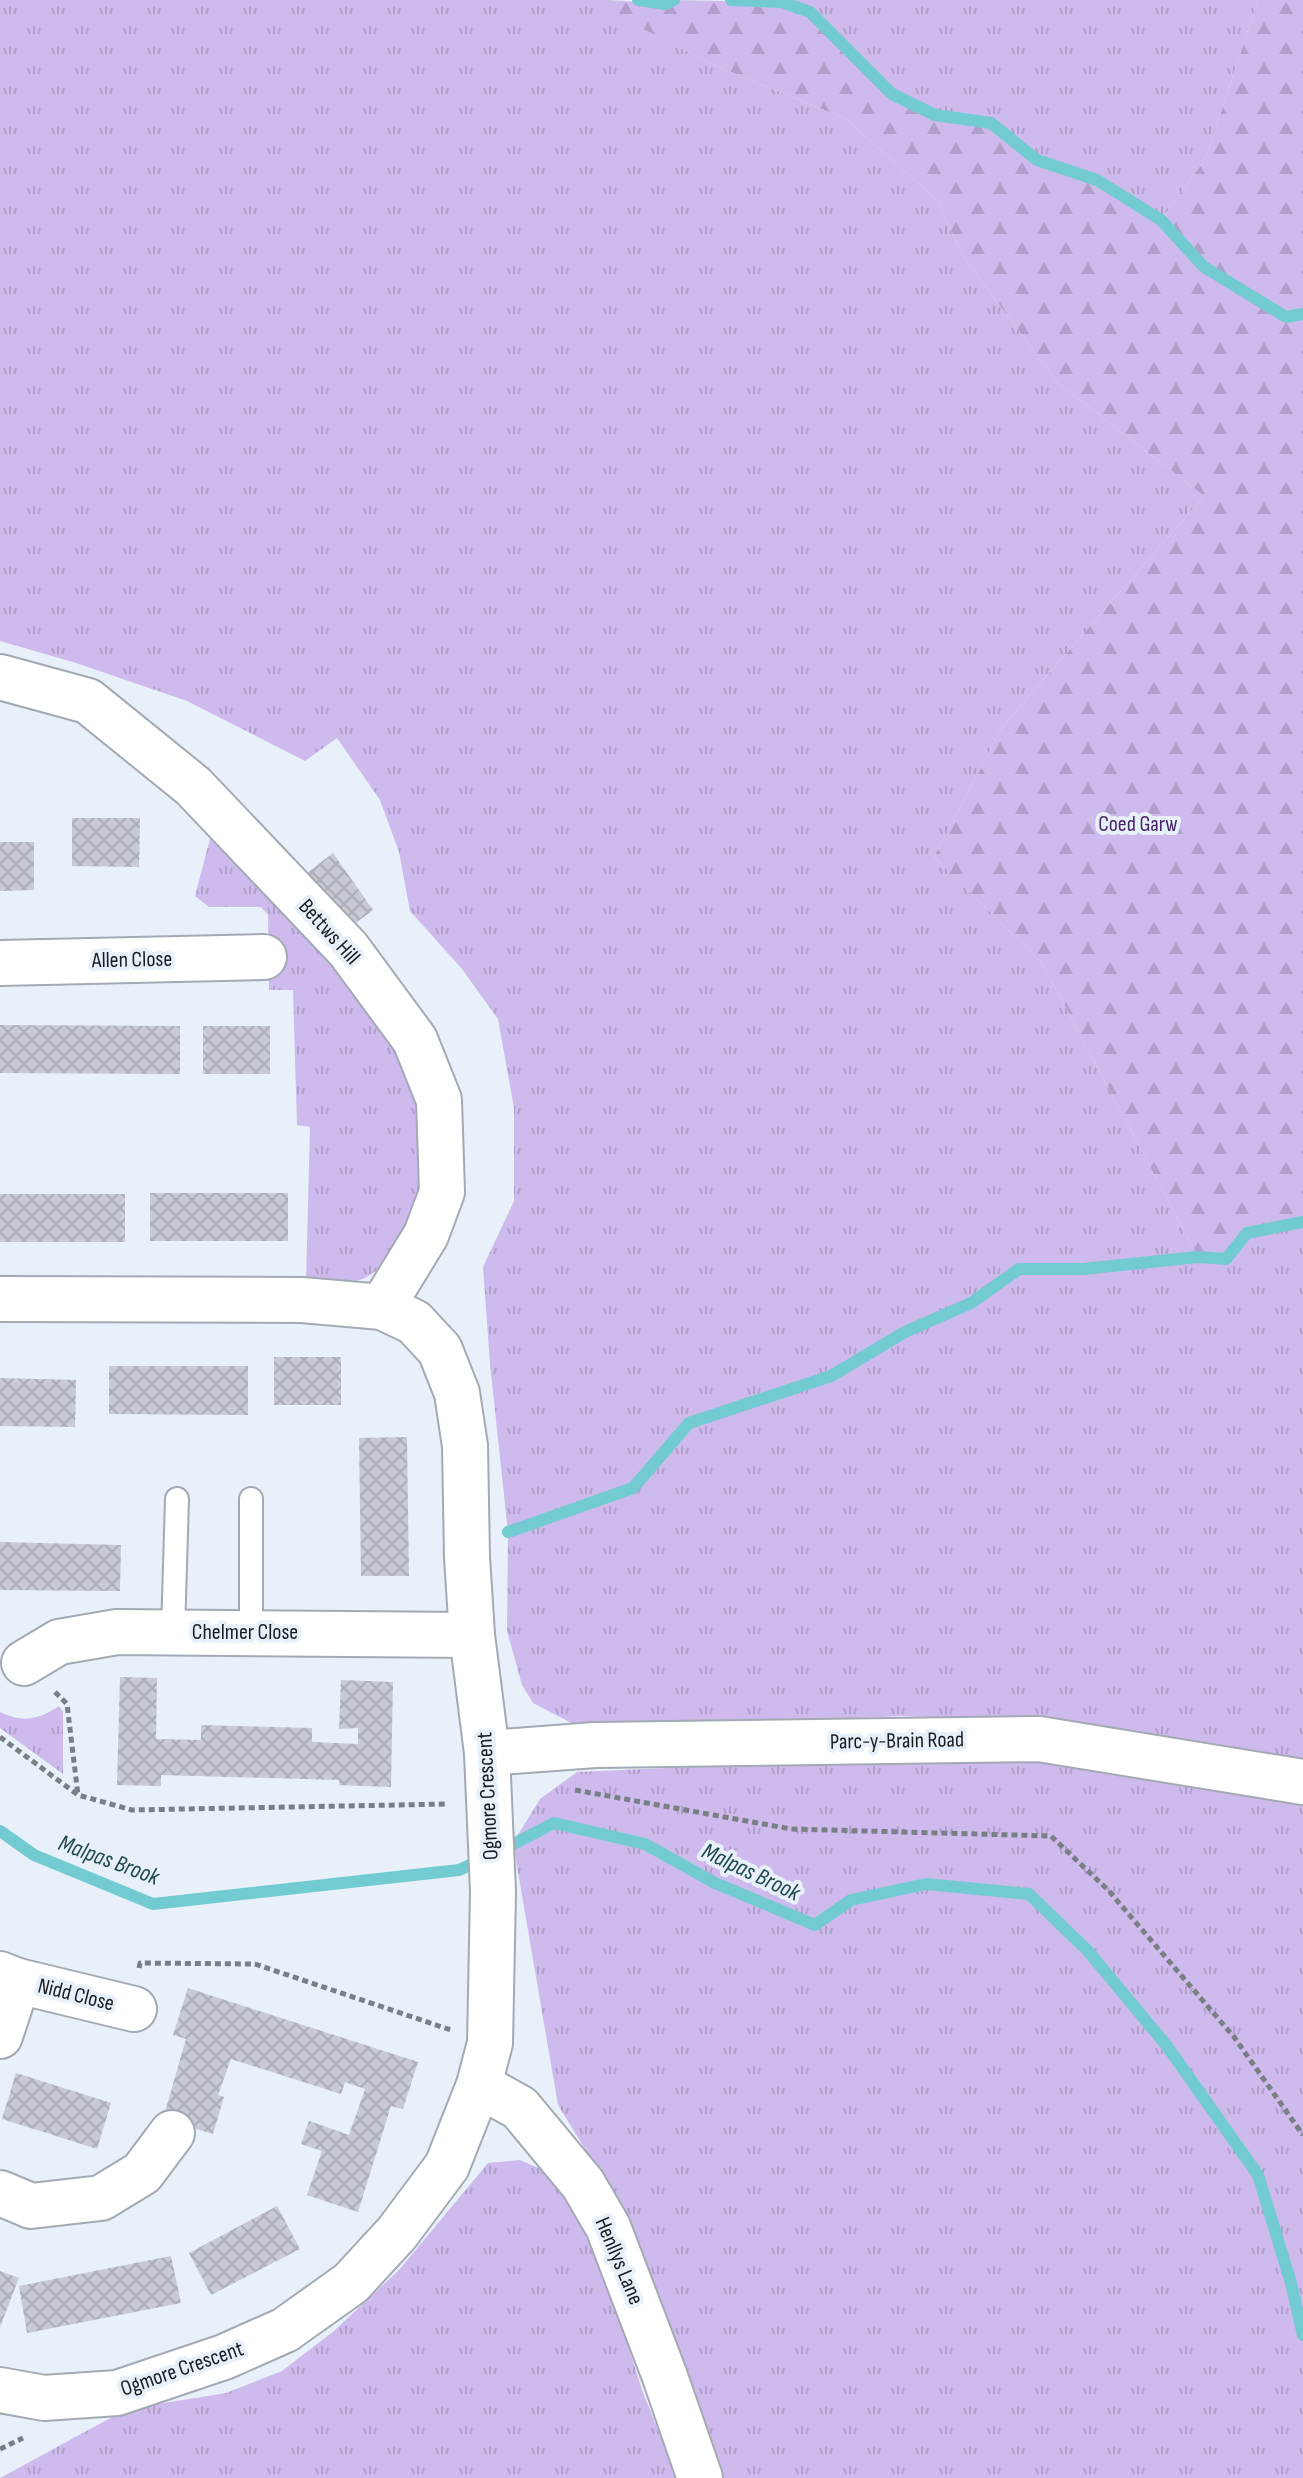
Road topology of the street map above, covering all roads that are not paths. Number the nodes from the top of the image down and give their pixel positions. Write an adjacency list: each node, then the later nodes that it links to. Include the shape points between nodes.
1 (0, 677): 5 (street, Bettws Hill, via 88,701 193,786 348,949 415,1040 439,1100 442,1192 426,1235)
2 (264, 957): 3 (street, Allen Close)
3 (0, 963)
4 (0, 1299): 5 (street, Ogmore Crescent, via 302,1300)
5 (382, 1307): 10 (street, Ogmore Crescent, via 414,1322 440,1350 457,1393 465,1446)
6 (177, 1499): 8 (lane)
7 (251, 1499): 9 (lane)
8 (173, 1632): 9 (street, Chelmer Close); 11 (street, Chelmer Close, via 117,1632 59,1642)
9 (251, 1632): 10 (street, Chelmer Close)
10 (472, 1635): 12 (street, Ogmore Crescent)
11 (24, 1663)
12 (487, 1753): 13 (street, Parc-y-Brain Road, via 595,1745 1039,1739); 17 (street, Ogmore Crescent, via 493,1892 490,2043)
13 (1303, 1782)
14 (9, 1977): 15 (street, Nidd Close); 16 (street, Nidd Close)
15 (134, 2009)
16 (0, 2036)
17 (479, 2085): 20 (street, Ogmore Crescent, via 447,2166 397,2233 351,2283 285,2330 117,2393 44,2398); 21 (street, Henllys Lane, via 520,2108 583,2184 608,2227)
18 (172, 2133): 19 (street, via 142,2173 101,2198 31,2206)
19 (0, 2193)
20 (0, 2390)
21 (700, 2478)

